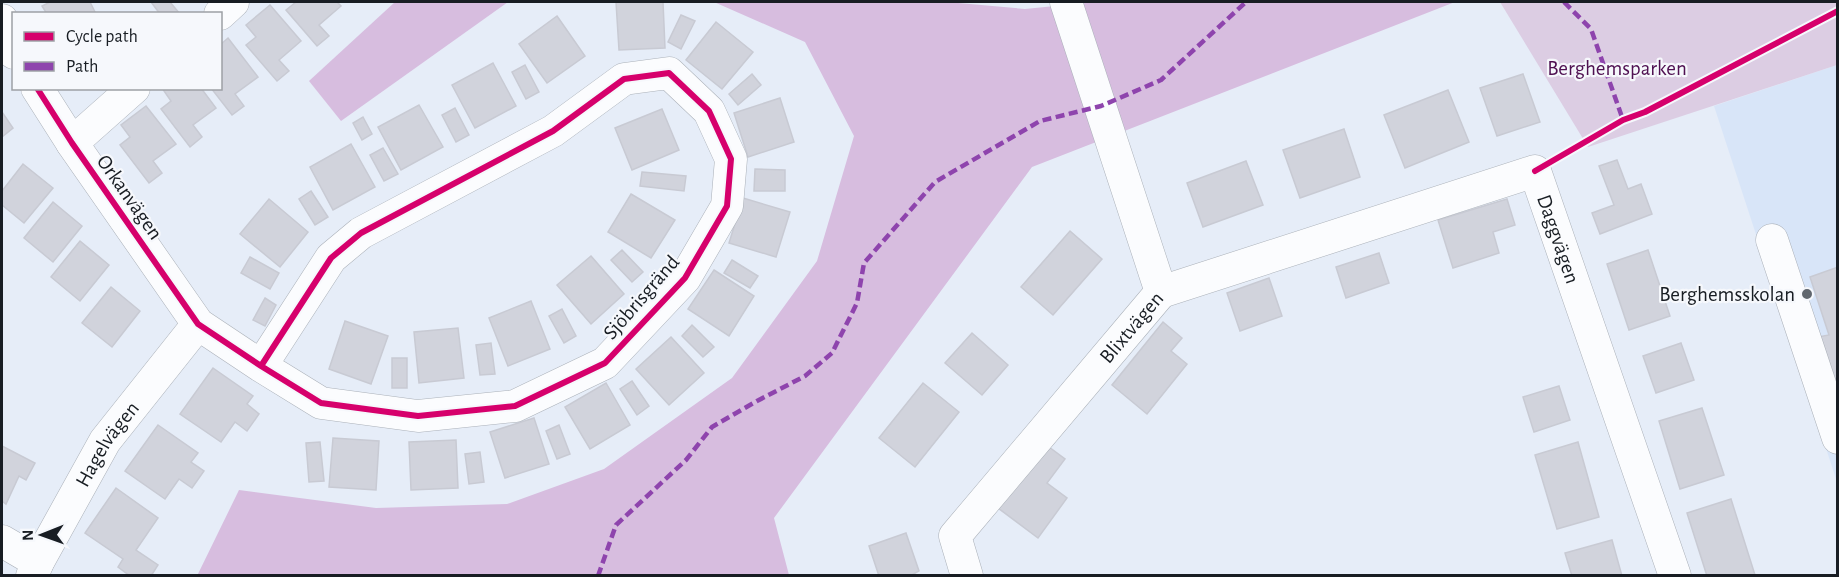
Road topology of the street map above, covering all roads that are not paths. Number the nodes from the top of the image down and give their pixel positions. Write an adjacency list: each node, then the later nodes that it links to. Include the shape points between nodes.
1 (1066, 2): 8 (street, Blixtvägen)
2 (2, 20): 3 (street)
3 (12, 48)
4 (38, 90): 6 (street, Orkanvägen)
5 (132, 90): 6 (street)
6 (72, 143): 9 (street, Orkanvägen)
7 (1772, 240): 11 (street)
8 (1161, 292): 14 (street, Blixtvägen, via 955,536); 15 (street, Daggvägen, via 1535,171)
9 (198, 324): 10 (street, Sjöbrisgränd); 13 (street, Hagelvägen, via 105,441)
10 (261, 366): 10 (street, Sjöbrisgränd, via 321,403 418,416 515,406 605,363 685,278 727,206 731,159 709,111 669,73 624,79 553,131 361,233 332,258)
11 (1838, 438)
12 (2, 541): 13 (street)
13 (35, 568)
14 (967, 576)
15 (1676, 576)

